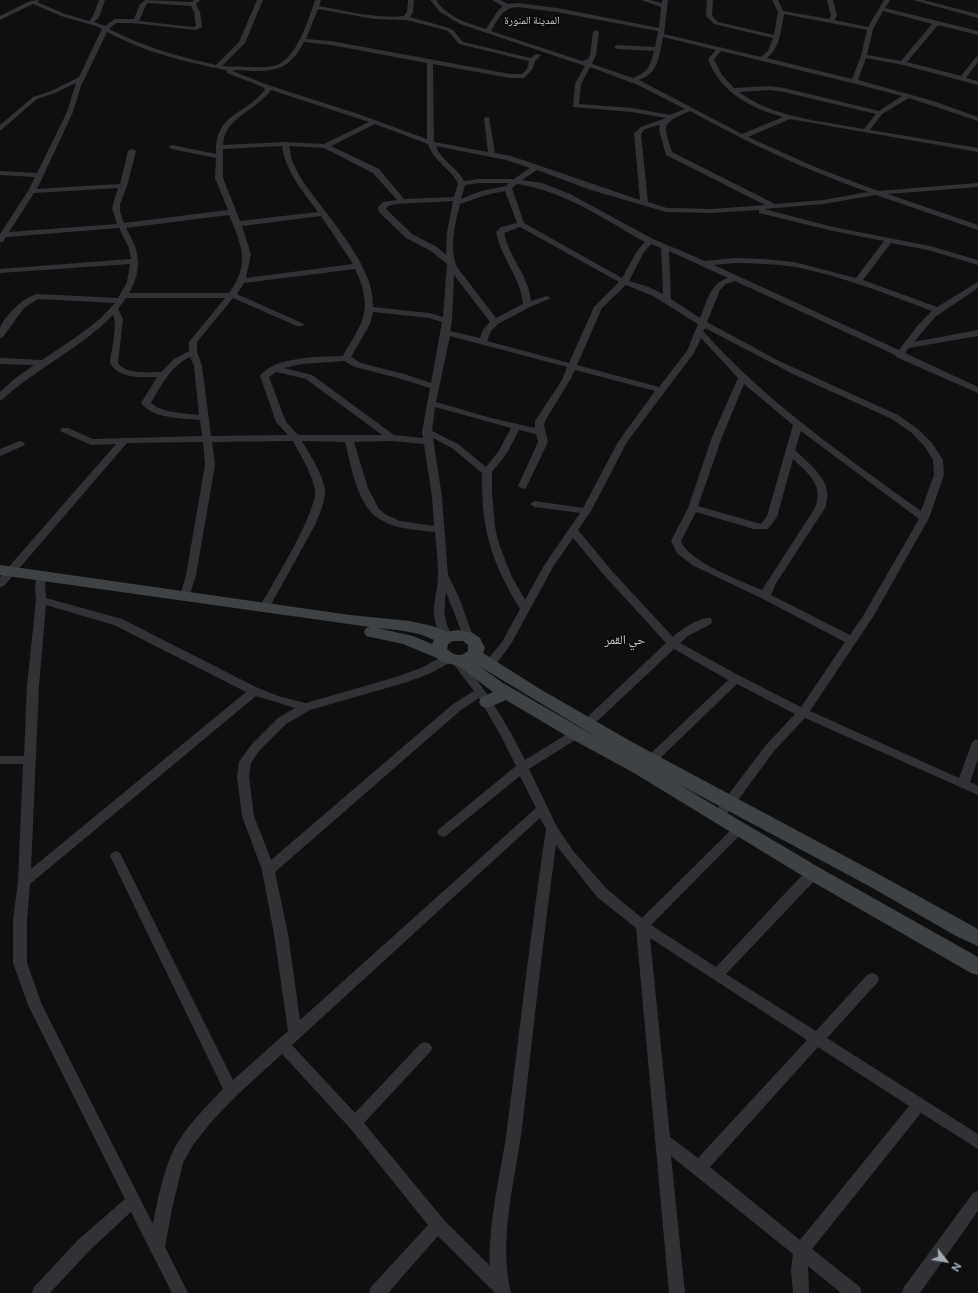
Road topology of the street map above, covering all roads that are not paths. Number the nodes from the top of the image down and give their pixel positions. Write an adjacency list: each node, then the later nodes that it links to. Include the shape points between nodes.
1 (102, 0): 27 (street, via 96,17)
2 (260, 0): 48 (street, via 242,43)
3 (318, 0): 19 (street)
4 (411, 0): 24 (street, via 410,12)
5 (433, 0): 31 (street, via 437,7 452,18)
6 (495, 0): 17 (street)
7 (644, 0): 16 (street)
8 (710, 0): 35 (street, via 710,20)
9 (775, 0): 21 (street)
10 (830, 0): 25 (street, via 834,16)
11 (887, 0): 20 (street)
12 (916, 0): 18 (street)
13 (947, 0): 18 (street)
14 (36, 1): 23 (street); 27 (street, via 62,15)
15 (195, 2): 26 (street, via 148,1 143,4); 26 (street, via 199,27 194,29)
16 (665, 3): 33 (street)
17 (507, 6): 31 (street); 33 (street, via 519,4 545,8)
18 (938, 6): 22 (street)
19 (316, 7): 24 (street, via 395,19); 36 (street)
20 (881, 9): 28 (street); 30 (street)
21 (781, 12): 25 (street); 35 (street)
22 (978, 16)
23 (0, 18)
24 (406, 18): 44 (street, via 447,29 461,43)
25 (831, 21): 30 (street)
26 (134, 22): 29 (street, via 114,21)
27 (90, 23): 29 (street)
28 (936, 23): 34 (street); 47 (street)
29 (105, 29): 48 (street, via 155,51); 50 (street)
30 (870, 29): 41 (street)
31 (487, 32): 40 (street)
32 (596, 32): 46 (street, via 593,56)
33 (662, 33): 38 (street); 39 (street)
34 (978, 33)
35 (777, 37): 43 (street, via 771,52)
36 (302, 40): 45 (street); 49 (street, via 287,62 281,66)
37 (617, 47): 38 (street)
38 (657, 49): 52 (street, via 652,69)
39 (720, 49): 43 (street); 56 (street, via 711,59 714,68 728,87)
40 (544, 50): 44 (street); 46 (street)
41 (864, 56): 47 (street); 53 (street)
42 (978, 58): 51 (street)
43 (762, 59): 53 (street)
44 (532, 60): 45 (street, via 527,73 517,77)
45 (430, 61): 68 (street)
46 (586, 63): 52 (street); 63 (street, via 578,84 575,106 632,110)
47 (903, 63): 51 (street)
48 (218, 68): 49 (street)
49 (228, 69): 55 (street, via 229,72)
50 (82, 78): 65 (street, via 29,102); 79 (street, via 70,112)
51 (963, 78): 54 (street)
52 (634, 80): 58 (street)
53 (854, 80): 57 (street)
54 (978, 83)
55 (266, 86): 64 (street); 72 (street, via 268,90 261,100 224,128 220,136)
56 (734, 90): 59 (street, via 784,90); 60 (street, via 767,110)
57 (907, 96): 59 (street); 62 (street)
58 (690, 109): 63 (street); 67 (street)
59 (880, 113): 66 (street)
60 (788, 117): 66 (street); 67 (street)
61 (487, 118): 75 (street)
62 (978, 118)
63 (669, 119): 89 (street, via 643,128 637,133); 90 (street, via 662,130 669,153)
64 (374, 122): 68 (street); 70 (street)
65 (0, 130)
66 (866, 131): 73 (street)
67 (743, 136): 86 (street, via 806,166)
68 (431, 143): 75 (street); 81 (street, via 437,158 460,177)
69 (285, 144): 70 (street); 72 (street); 93 (street, via 293,173)
70 (325, 146): 87 (street, via 376,171)
71 (172, 147): 76 (street)
72 (220, 147): 76 (street)
73 (978, 150)
74 (132, 151): 83 (street)
75 (492, 154): 77 (street)
76 (220, 157): 92 (street, via 218,178)
77 (536, 168): 80 (street); 89 (street)
78 (0, 173): 79 (street)
79 (40, 175): 85 (street)
80 (515, 181): 81 (street); 84 (street); 100 (street, via 554,190)
81 (462, 183): 88 (street)
82 (978, 185): 86 (street)
83 (123, 186): 85 (street); 96 (street, via 116,210)
84 (508, 188): 88 (street); 95 (street)
85 (32, 191): 98 (street)
86 (877, 193): 90 (street); 97 (street)
87 (401, 201): 88 (street); 103 (street, via 386,204 382,210 409,236 434,249)
88 (456, 201): 103 (street, via 452,223)
89 (644, 204): 91 (street, via 681,211)
90 (775, 207): 91 (street)
91 (754, 208): 99 (street, via 833,229)
92 (232, 212): 94 (street); 96 (street)
93 (323, 214): 94 (street); 106 (street)
94 (237, 224): 109 (street, via 247,254)
95 (521, 224): 111 (street); 117 (street, via 500,232 526,294)
96 (122, 226): 98 (street); 102 (street)
97 (978, 228)
98 (2, 237)
99 (889, 240): 104 (street, via 930,248); 110 (street)
100 (650, 241): 101 (street); 111 (street, via 641,251)
101 (665, 247): 105 (street); 116 (street)
102 (135, 260): 107 (street); 115 (street, via 134,273)
103 (451, 263): 121 (street); 122 (street)
104 (978, 263)
105 (703, 264): 108 (street); 110 (street, via 731,261 781,263 821,270)
106 (358, 266): 109 (street); 118 (street, via 368,289)
107 (0, 270)
108 (734, 278): 124 (street, via 723,282 716,289); 131 (street)
109 (242, 281): 113 (street)
110 (858, 281): 120 (street)
111 (624, 282): 116 (street, via 642,287); 135 (street, via 598,307)
112 (978, 284): 120 (street)
113 (232, 295): 115 (street); 123 (street); 130 (street, via 193,342)
114 (547, 298): 117 (street)
115 (122, 299): 119 (street); 127 (street, via 32,297)
116 (668, 302): 124 (street)
117 (527, 305): 122 (street)
118 (370, 309): 121 (street, via 423,315); 132 (street, via 364,326)
119 (114, 310): 134 (street, via 82,338); 137 (street, via 119,319 114,363 116,367 128,372)
120 (938, 310): 129 (street, via 920,327)
121 (448, 321): 125 (street)
122 (495, 322): 128 (street, via 487,330)
123 (300, 324)
124 (702, 328): 138 (street); 140 (street, via 691,351); 163 (street, via 895,417 916,431 938,460 939,475)
125 (446, 332): 128 (street); 139 (street)
126 (978, 333): 129 (street)
127 (0, 335)
128 (483, 341): 135 (street)
129 (908, 346): 131 (street)
130 (193, 352): 137 (street, via 181,357); 144 (street, via 198,366)
131 (899, 355): 141 (street)
132 (346, 358): 136 (street, via 288,364); 139 (street, via 358,365)
133 (0, 361): 134 (street)
134 (43, 363): 142 (street)
135 (572, 366): 140 (street); 148 (street, via 540,421)
136 (274, 369): 150 (street, via 264,376 266,383 281,422); 151 (street, via 309,377)
137 (161, 376): 144 (street, via 146,403 147,406 165,412)
138 (742, 378): 145 (street); 161 (street, via 717,437)
139 (434, 387): 143 (street)
140 (661, 390): 162 (street, via 624,442)
141 (978, 390)
142 (0, 396)
143 (432, 402): 146 (street); 149 (street)
144 (205, 418): 152 (street)
145 (798, 424): 156 (street); 163 (street)
146 (516, 427): 148 (street); 158 (street, via 502,453)
147 (65, 430): 154 (street, via 91,442)
148 (541, 432): 159 (street, via 543,442)
149 (427, 436): 151 (street); 158 (street, via 455,446); 164 (street)
150 (296, 438): 152 (street); 153 (street); 171 (street, via 308,459 320,490 310,525)
151 (392, 438): 153 (street)
152 (206, 439): 154 (street); 169 (street, via 210,456 209,477)
153 (349, 439): 164 (street, via 371,507 376,512 398,523)
154 (124, 441): 167 (street)
155 (20, 444): 157 (street)
156 (791, 451): 161 (street, via 772,517 764,527); 170 (street, via 819,482 824,493 820,508)
157 (0, 453)
158 (487, 472): 172 (street, via 487,502 494,544 502,571)
159 (523, 486)
160 (535, 504): 162 (street)
161 (692, 508): 170 (street, via 676,541 680,551 696,563)
162 (586, 511): 165 (street)
163 (924, 518): 176 (street, via 868,617)
164 (440, 530): 166 (street)
165 (573, 531): 172 (street, via 548,567); 177 (street)
166 (443, 574): 174 (street); 175 (street, via 439,615)
167 (3, 577): 168 (street)
168 (41, 587): 169 (street); 178 (street, via 368,631 407,640); 181 (street, via 118,622); 188 (street)
169 (185, 596): 171 (street)
170 (765, 596): 176 (street)
171 (264, 608): 175 (street, via 410,626)
172 (525, 609): 179 (street, via 506,644)
173 (707, 621): 177 (street, via 684,633)
174 (468, 636): 175 (street); 178 (street, via 477,648)
175 (446, 637): 178 (street, via 439,646)
176 (852, 640): 184 (street)
177 (672, 643): 180 (street); 185 (street)
178 (456, 657): 179 (street); 182 (street); 183 (street, via 400,680)
179 (489, 665): 182 (street)
180 (736, 679): 184 (street); 189 (street)
181 (254, 691): 183 (street); 201 (street)
182 (497, 691): 185 (street); 190 (street, via 507,736); 199 (street, via 470,697)
183 (306, 707): 199 (street, via 282,721 245,762 243,777 248,816)
184 (803, 713): 191 (street); 194 (street, via 770,748)
185 (581, 729): 189 (street); 190 (street); 194 (street, via 640,769)
186 (978, 743): 191 (street)
187 (0, 760): 188 (street)
188 (28, 760): 201 (street)
189 (650, 761): 194 (street)
190 (523, 767): 193 (street); 197 (street)
191 (963, 784): 192 (street)
192 (978, 791)
193 (543, 808): 195 (street); 207 (street)
194 (724, 810): 196 (street); 203 (street, via 892,890)
195 (552, 829): 202 (street, via 602,893); 222 (street, via 499,1233 498,1261)
196 (739, 829): 200 (street); 202 (street)
197 (443, 832)
198 (116, 856): 211 (street)
199 (268, 870): 207 (street, via 281,934)
200 (813, 872): 204 (street); 205 (street)
201 (24, 882): 218 (street, via 20,920 20,963 30,993)
202 (642, 926): 205 (street); 214 (street)
203 (978, 938)
204 (978, 966)
205 (717, 975): 208 (street)
206 (872, 979): 208 (street)
207 (295, 1032): 209 (street)
208 (817, 1040): 212 (street); 216 (street)
209 (282, 1044): 211 (street); 213 (street)
210 (425, 1048): 213 (street)
211 (231, 1091): 220 (street, via 188,1140 176,1161)
212 (919, 1105): 215 (street); 221 (street)
213 (355, 1123): 219 (street)
214 (663, 1141): 216 (street); 226 (street)
215 (978, 1142)
216 (699, 1168): 221 (street)
217 (978, 1198): 229 (street)
218 (134, 1201): 220 (street); 223 (street, via 93,1234)
219 (438, 1225): 222 (street); 225 (street)
220 (157, 1247): 224 (street)
221 (802, 1250): 227 (street, via 799,1270); 228 (street)
222 (502, 1291)
223 (40, 1293)
224 (180, 1293)
225 (377, 1293)
226 (676, 1293)
227 (801, 1293)
228 (854, 1293)
229 (910, 1293)

